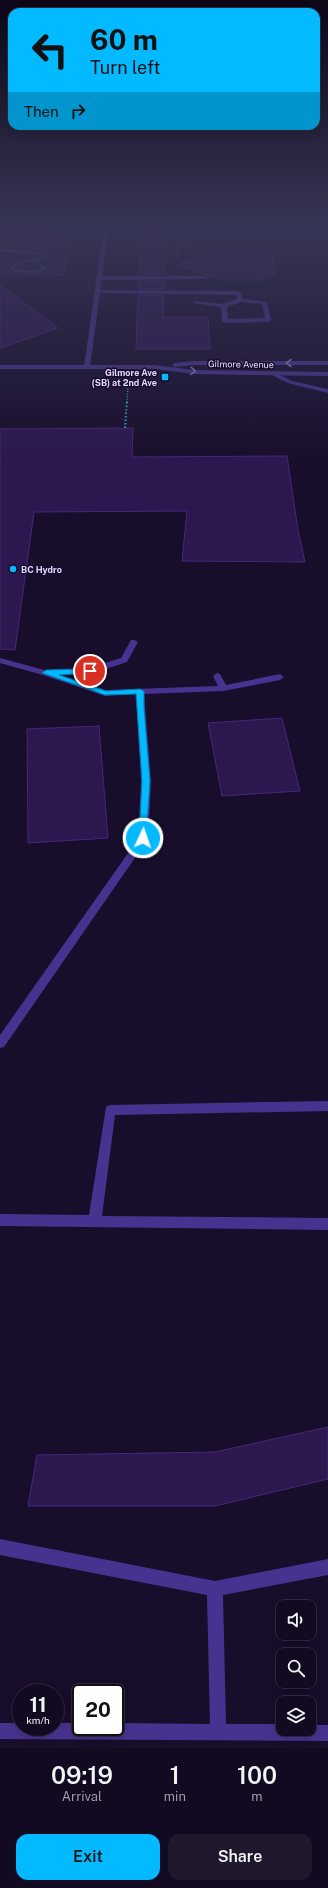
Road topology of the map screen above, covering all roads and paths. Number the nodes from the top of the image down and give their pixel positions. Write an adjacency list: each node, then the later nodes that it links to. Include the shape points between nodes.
1 (224, 306): 3 (street, via 225,321 268,320)
2 (96, 307): 6 (street)
3 (266, 307)
4 (328, 363): 7 (street, Gilmore Avenue, one-way to 7, via 194,363)
5 (0, 367): 6 (street, Gilmore Avenue)
6 (87, 368): 7 (street, Gilmore Avenue)
7 (155, 368): 8 (street, Gilmore Avenue, one-way to 8, via 194,372)
8 (274, 374): 9 (street, Gilmore Avenue); 11 (street, via 290,382)
9 (328, 374)
10 (128, 390): 12 (path)
11 (328, 390)
12 (125, 428)
13 (134, 642): 15 (street, via 124,660 90,671)
14 (0, 660): 15 (street)
15 (46, 673): 19 (street, via 105,693)
16 (217, 676): 18 (street)
17 (280, 677): 18 (street)
18 (223, 688): 19 (street)
19 (140, 691): 20 (street, via 146,781 143,838)
20 (0, 1044)
21 (328, 1106): 23 (street, via 110,1110)
22 (0, 1220): 23 (street)
23 (94, 1221): 24 (street)
24 (328, 1224)
25 (0, 1547): 27 (street)
26 (328, 1567): 27 (street)
27 (214, 1590): 29 (street)
28 (0, 1731): 29 (street)
29 (218, 1732): 30 (street)
30 (328, 1732)

